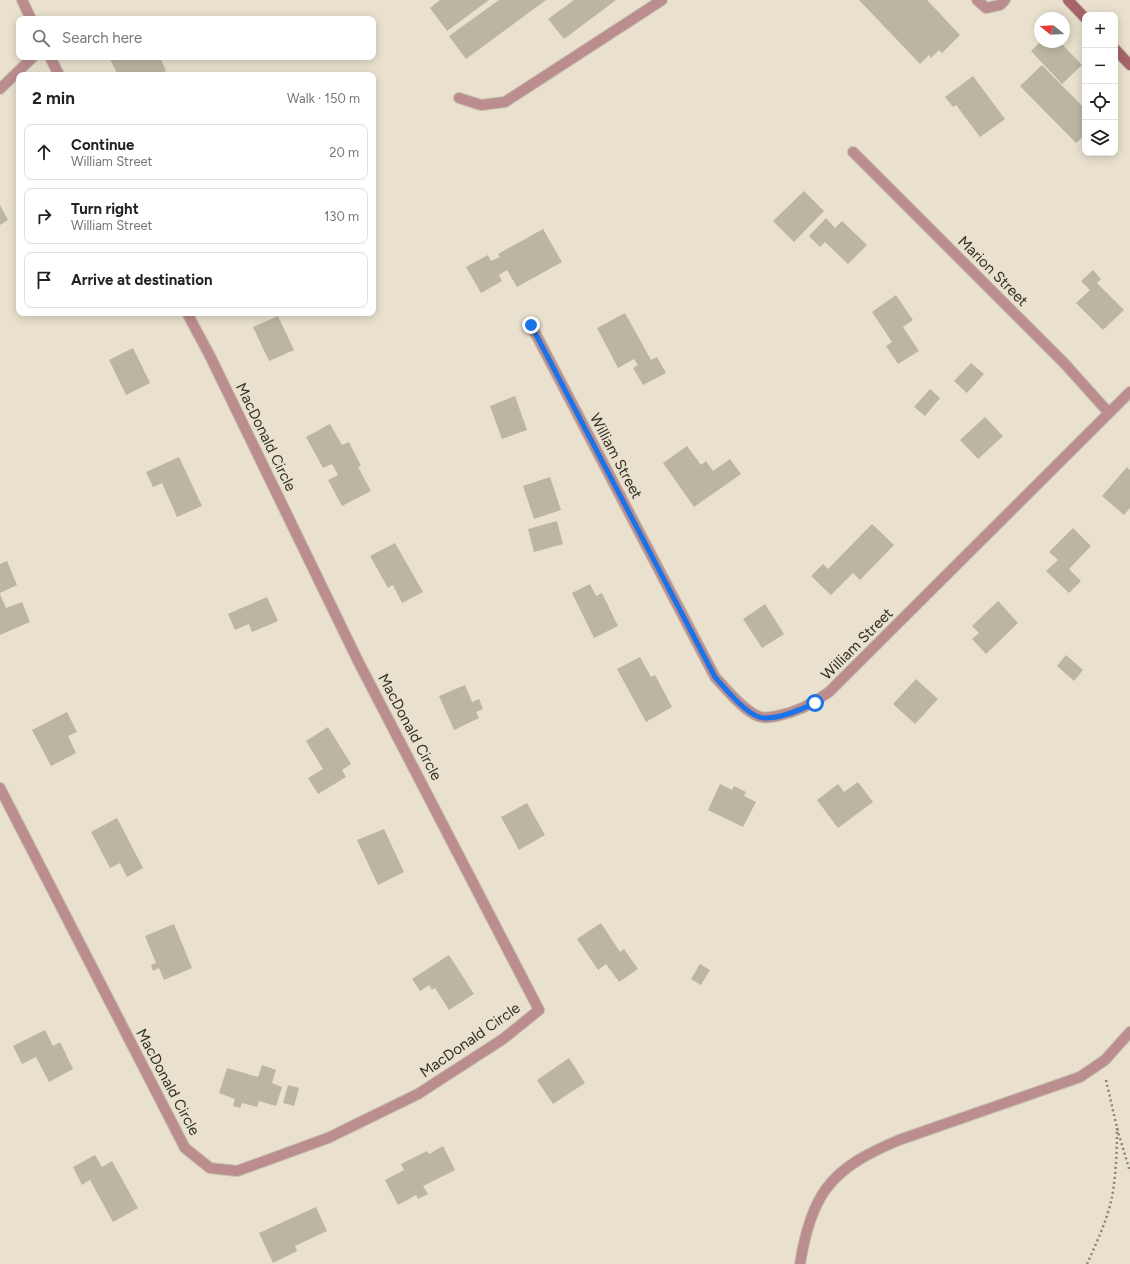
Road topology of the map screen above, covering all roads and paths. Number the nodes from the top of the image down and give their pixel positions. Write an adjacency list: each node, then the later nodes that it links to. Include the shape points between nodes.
1 (22, 0): 7 (street)
2 (662, 0): 16 (street, via 505,102 481,105)
3 (977, 0): 4 (street, via 986,8 1000,5)
4 (1005, 0)
5 (1068, 0): 6 (main road)
6 (1082, 15)
7 (30, 16)
8 (1118, 52): 11 (main road)
9 (30, 60): 12 (street)
10 (52, 60): 13 (street)
11 (1130, 65)
12 (18, 72)
13 (58, 72)
14 (16, 73): 15 (street)
15 (0, 89)
16 (459, 98)
17 (853, 152): 21 (street, Marion Street, via 1065,364)
18 (189, 316): 22 (street, MacDonald Circle, via 214,363 358,661 539,1010 503,1039 418,1094 328,1138 237,1171 210,1168 185,1148)
19 (531, 325): 21 (street, William Street, via 712,671 732,695 759,717 770,718 792,713 815,703 830,692)
20 (1130, 392): 21 (street, William Street)
21 (1109, 413)
22 (0, 788)
23 (1130, 1032): 24 (street)
24 (1105, 1060): 25 (path, via 1106,1079); 27 (street, via 1080,1077 899,1140 880,1148 850,1167 826,1189 816,1206)
25 (1117, 1128): 26 (path); 28 (path, via 1112,1198)
26 (1130, 1172)
27 (800, 1264)
28 (1087, 1264)

